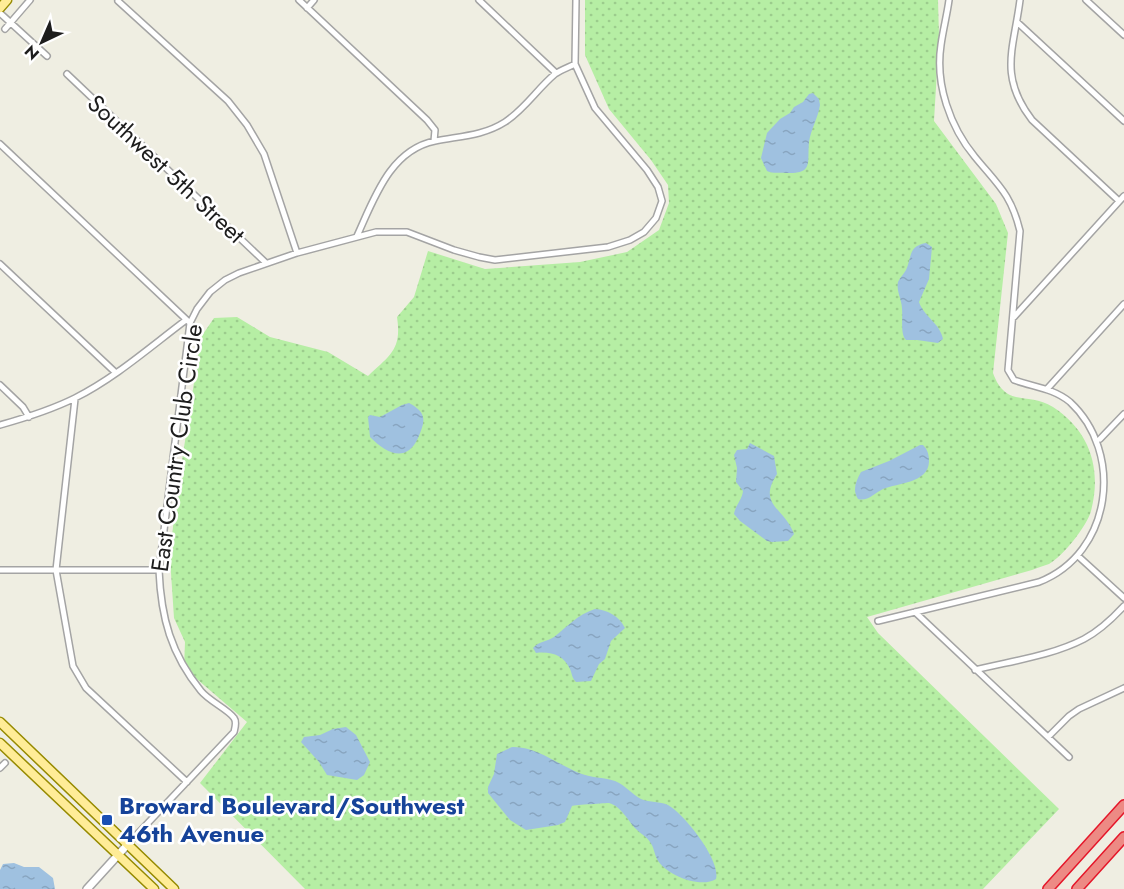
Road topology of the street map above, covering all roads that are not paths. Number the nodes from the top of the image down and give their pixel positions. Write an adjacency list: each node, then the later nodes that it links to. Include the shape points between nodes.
1 (8, 0): 11 (main road)
2 (30, 0): 14 (street)
3 (299, 0): 12 (street)
4 (314, 0): 12 (street)
5 (479, 0): 20 (street)
6 (576, 0): 19 (street, East Country Club Circle)
7 (949, 0): 31 (street, via 941,47 945,102 962,139 1015,210 1020,237)
8 (1020, 0): 15 (street)
9 (1086, 0): 17 (street)
10 (118, 1): 27 (street, via 228,101 247,125 264,154)
11 (0, 8)
12 (307, 8): 23 (street, via 427,120 435,130)
13 (0, 13): 14 (street)
14 (10, 22): 16 (street); 18 (street)
15 (1017, 22): 22 (street); 25 (street, via 1010,48 1017,96 1032,120)
16 (5, 29)
17 (1124, 35)
18 (47, 56)
19 (576, 64): 20 (street); 26 (street, East Country Club Circle, via 596,108 658,187 662,201 656,218 644,232 608,248 495,260 407,232)
20 (556, 73): 23 (street, via 506,122 484,133)
21 (67, 74): 28 (street, Southwest 5th Street)
22 (1124, 121)
23 (434, 141): 26 (street, via 396,162)
24 (0, 144): 32 (street)
25 (1122, 198): 31 (street)
26 (357, 236): 27 (street, East Country Club Circle)
27 (297, 253): 28 (street, East Country Club Circle)
28 (266, 263): 32 (street, East Country Club Circle, via 225,280 210,292)
29 (0, 264): 33 (street)
30 (1124, 304): 35 (street)
31 (1013, 318): 35 (street, via 1010,376)
32 (188, 322): 33 (street); 44 (street, East Country Club Circle)
33 (116, 373): 36 (street)
34 (0, 385): 38 (street)
35 (1047, 388): 40 (street, via 1082,413)
36 (75, 399): 38 (street); 43 (street)
37 (1124, 414): 40 (street)
38 (29, 417): 39 (street)
39 (0, 425)
40 (1100, 439): 41 (street, via 1110,481 1106,509 1095,534)
41 (1077, 556): 45 (street); 47 (street, via 1062,570 1039,582)
42 (0, 570): 43 (street)
43 (56, 570): 44 (street); 57 (street, via 69,650 80,678)
44 (159, 570): 57 (street, East Country Club Circle, via 160,601 176,655 204,695 234,718 236,724 234,732)
45 (1124, 598)
46 (1124, 606): 49 (street, via 1084,639)
47 (915, 612): 48 (street); 49 (street)
48 (878, 621)
49 (975, 670): 52 (street)
50 (1124, 688): 52 (street, via 1079,709)
51 (0, 722): 60 (main road)
52 (1048, 737): 54 (street)
53 (0, 743): 61 (main road)
54 (1069, 757)
55 (5, 763): 56 (street)
56 (0, 768)
57 (187, 782): 60 (street)
58 (1124, 804): 65 (highway)
59 (1124, 837): 66 (highway)
60 (128, 844): 61 (street); 64 (main road)
61 (118, 855): 62 (street); 63 (main road)
62 (87, 889)
63 (154, 889)
64 (174, 889)
65 (1048, 889)
66 (1077, 889)

